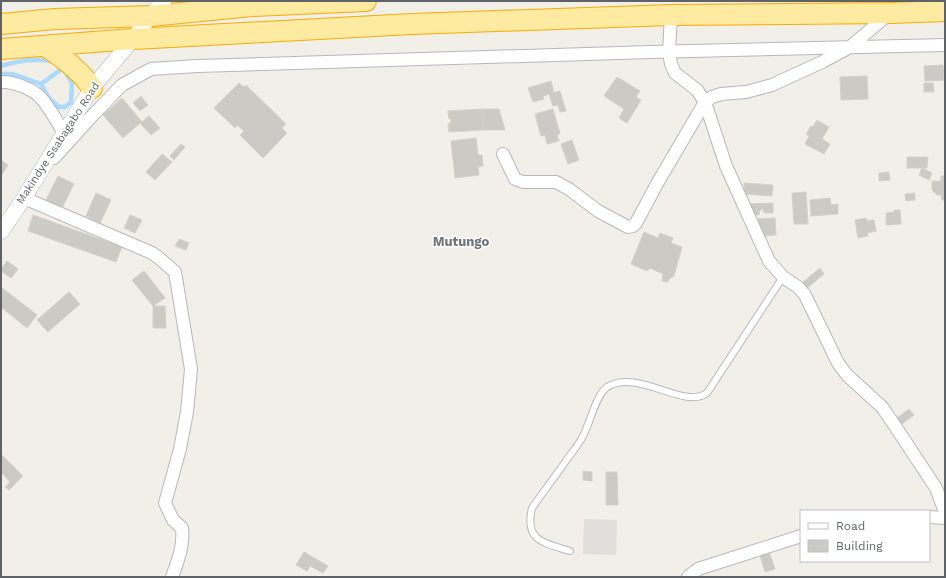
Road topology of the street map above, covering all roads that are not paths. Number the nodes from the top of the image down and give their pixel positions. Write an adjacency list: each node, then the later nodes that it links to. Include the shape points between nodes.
1 (164, 1): 7 (street, Makindye Ssabagabo Road)
2 (366, 1): 3 (highway)
3 (249, 4): 7 (highway)
4 (945, 11): 5 (highway)
5 (890, 13): 6 (highway); 12 (street)
6 (671, 15): 9 (highway, via 412,24); 14 (street)
7 (150, 16): 8 (highway, via 56,19); 9 (street, Makindye Ssabagabo Road)
8 (1, 24)
9 (133, 39): 11 (highway); 16 (street, Makindye Ssabagabo Road)
10 (945, 45): 12 (street)
11 (45, 46): 13 (highway); 16 (highway, via 87,80)
12 (850, 47): 14 (street); 17 (street, via 772,86 721,94)
13 (1, 49)
14 (669, 52): 17 (street, via 675,73 697,90); 20 (street, via 151,69 122,85)
15 (1, 82): 18 (street, via 25,87 41,97)
16 (92, 88): 18 (street, Makindye Ssabagabo Road)
17 (705, 102): 19 (street, via 633,226 628,227 598,211 556,182 523,182 515,179); 23 (street, via 726,166 769,261)
18 (64, 133): 20 (street, Makindye Ssabagabo Road)
19 (503, 154)
20 (36, 178): 21 (street, Makindye Ssabagabo Road)
21 (24, 198): 22 (street, Makindye Ssabagabo Road); 29 (street, via 152,253 175,272 191,369 183,434 165,503 173,520 182,528 181,550)
22 (1, 232)
23 (783, 277): 24 (street, via 805,295 838,364 882,407 893,422 936,488); 28 (lane, via 707,393 696,397 683,396 635,382 620,382 606,388 583,436 532,508 529,520 533,534 543,543)
24 (945, 512)
25 (930, 517): 26 (street)
26 (945, 518)
27 (800, 536): 30 (street, via 698,569)
28 (570, 551)
29 (172, 577)
30 (688, 577)

